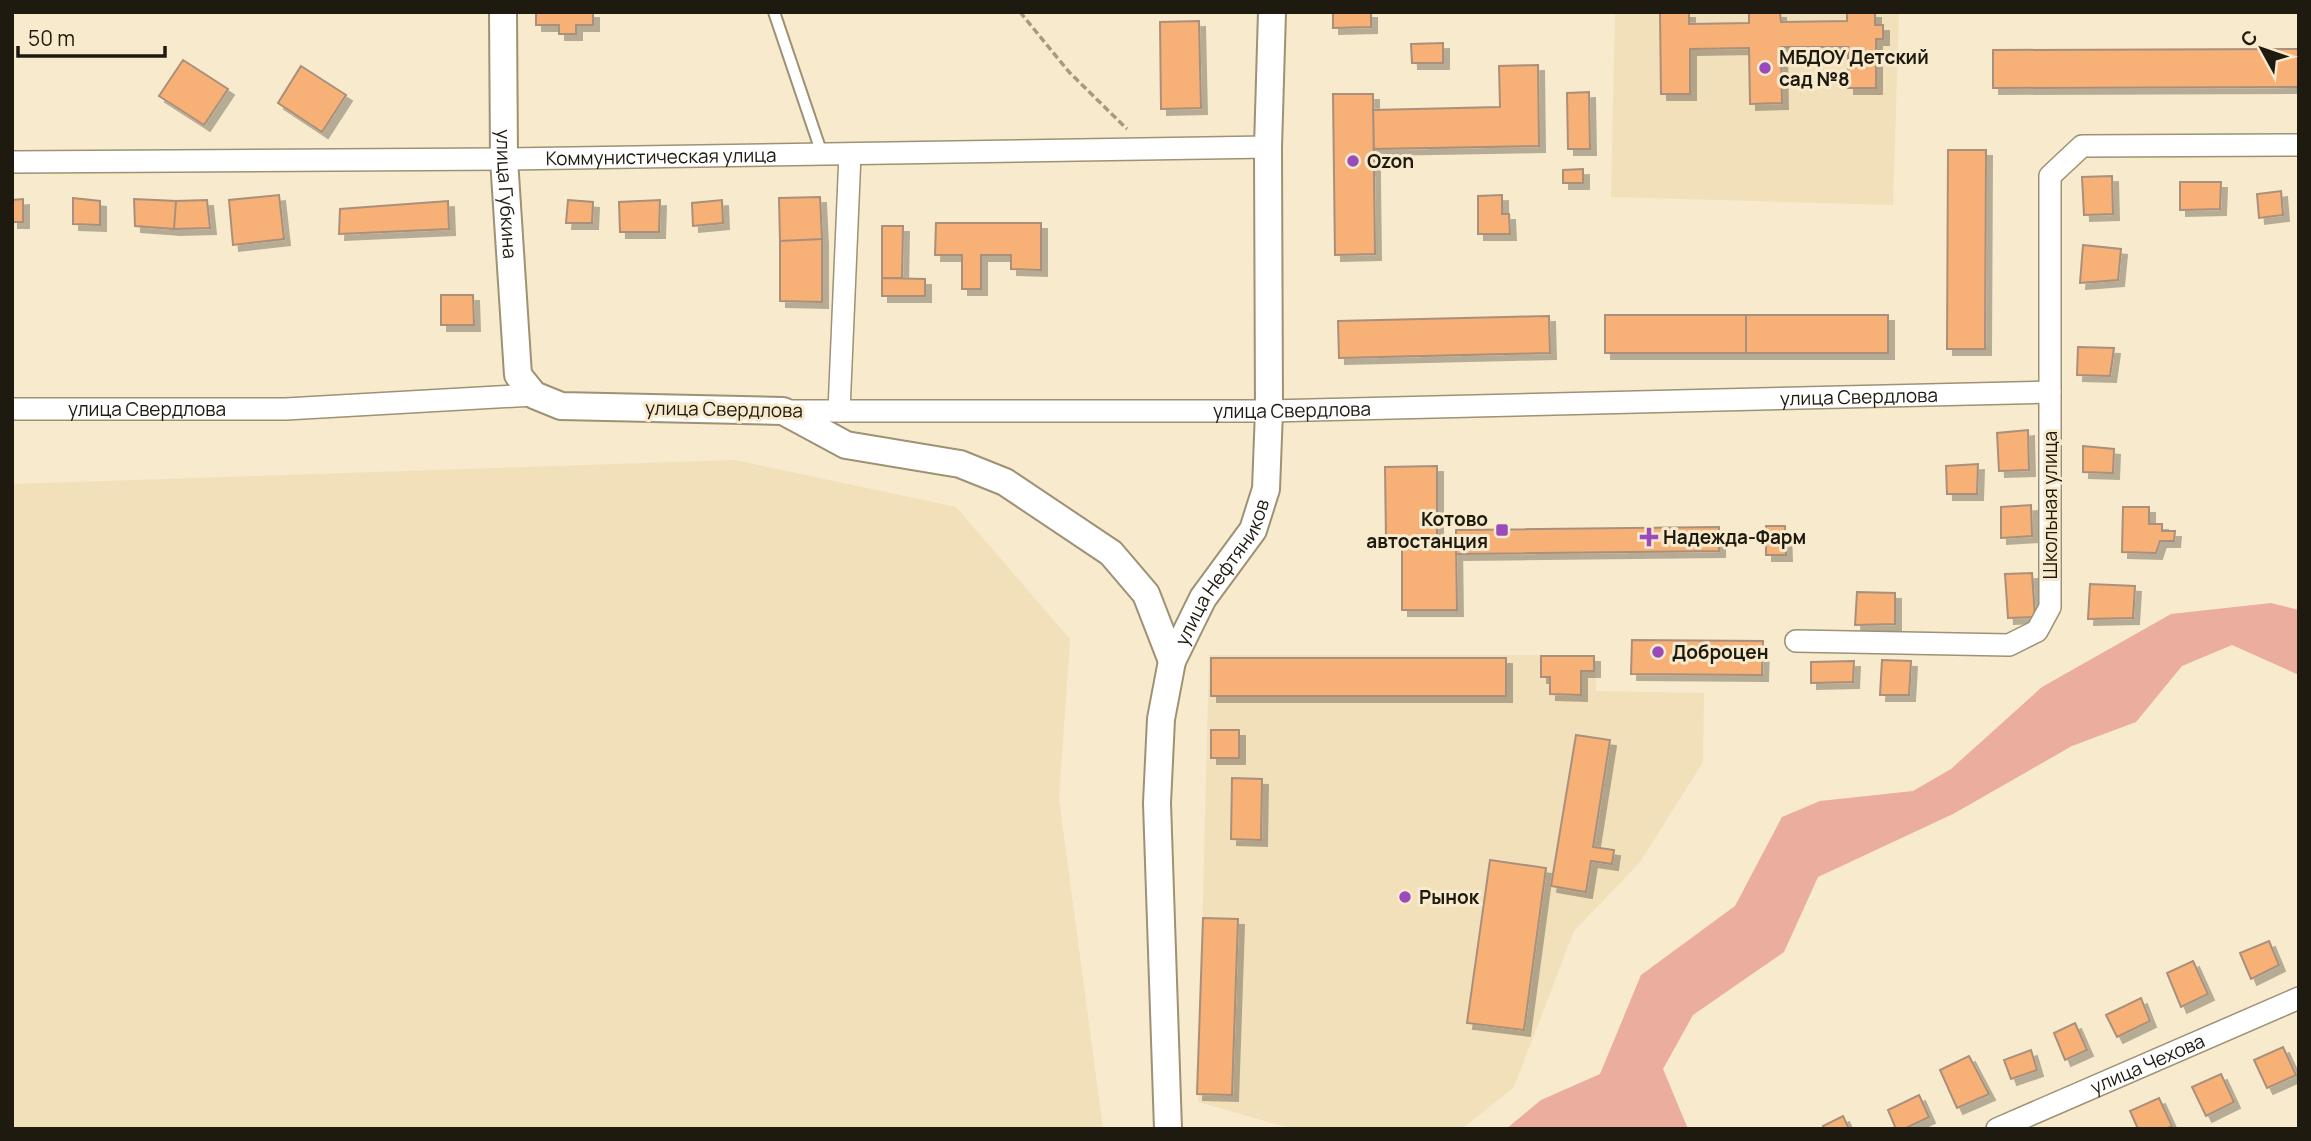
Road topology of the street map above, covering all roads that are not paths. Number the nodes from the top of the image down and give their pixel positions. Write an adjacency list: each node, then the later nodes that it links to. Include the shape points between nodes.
1 (503, 12): 8 (street, улица Губкина)
2 (775, 12): 6 (lane)
3 (1272, 12): 5 (street, улица Нефтяников)
4 (2299, 145): 11 (street, Школьная улица, via 2082,146 2050,176)
5 (1268, 147): 7 (street, Коммунистическая улица); 15 (street, улица Нефтяников)
6 (822, 154): 7 (street, Коммунистическая улица); 8 (street, Коммунистическая улица)
7 (850, 154): 14 (street)
8 (504, 159): 9 (street, Коммунистическая улица); 10 (street, улица Губкина)
9 (12, 162)
10 (526, 385): 12 (street, улица Свердлова, via 286,409); 13 (street, улица Свердлова, via 561,406)
11 (2050, 392): 15 (street, улица Свердлова); 16 (street, Школьная улица, via 2050,607 2037,631 2009,645)
12 (12, 408)
13 (783, 411): 14 (street, улица Свердлова); 17 (street, via 846,445 960,464 1005,482 1111,553 1146,594)
14 (839, 411): 15 (street, улица Свердлова)
15 (1269, 411): 17 (street, улица Нефтяников, via 1266,489 1253,530 1203,598)
16 (1796, 641)
17 (1172, 661): 19 (street, улица Нефтяников, via 1161,719 1157,803)
18 (2299, 998): 20 (street, улица Чехова)
19 (1168, 1129)
20 (1997, 1129)

